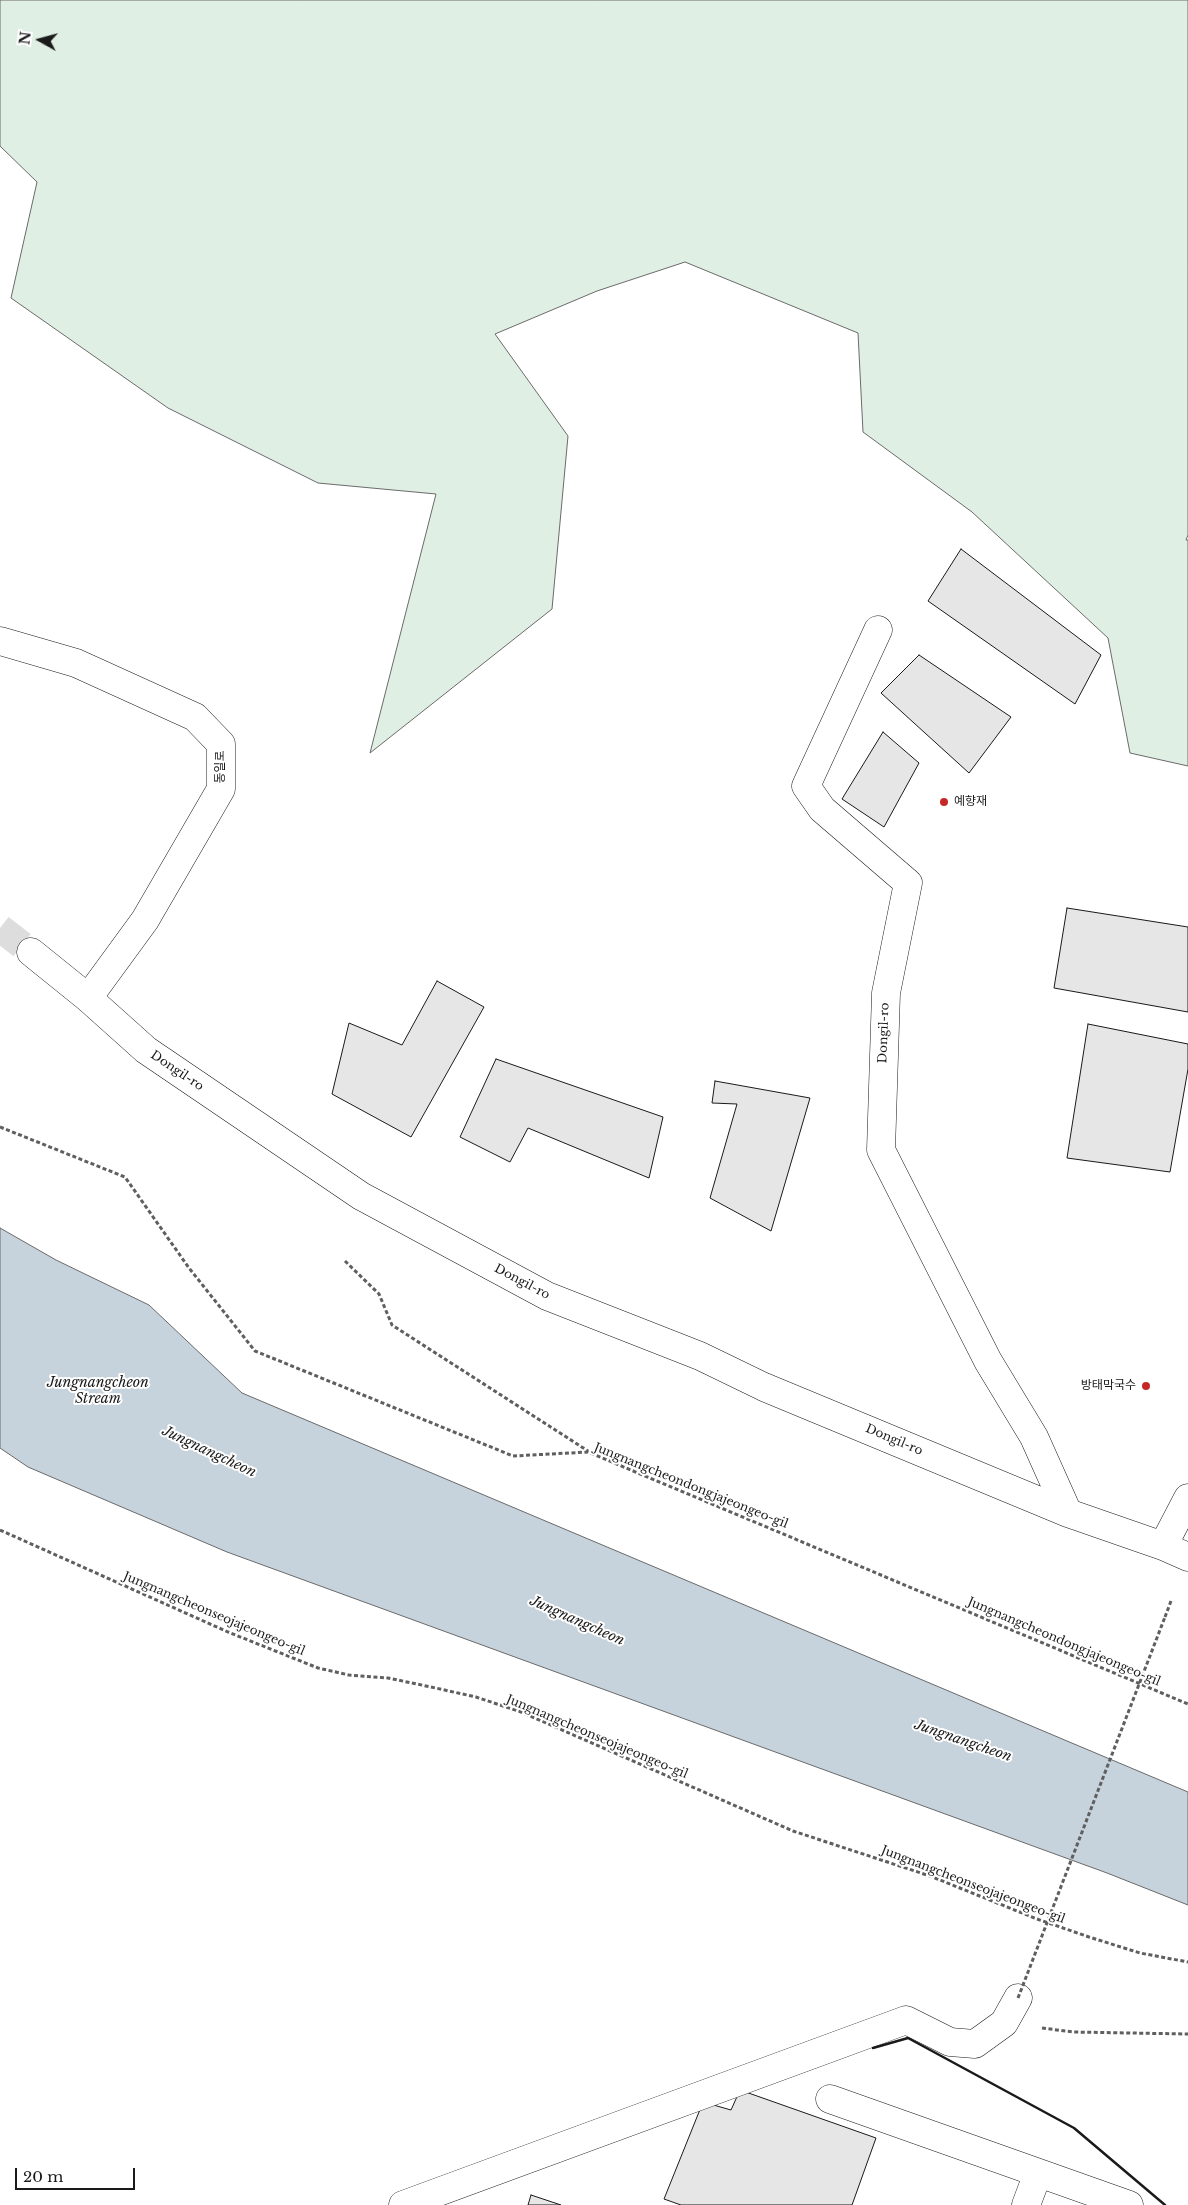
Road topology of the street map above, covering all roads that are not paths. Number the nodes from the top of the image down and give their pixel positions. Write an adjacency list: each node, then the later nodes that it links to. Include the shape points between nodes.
1 (878, 630): 6 (street, Dongil-ro, via 806,786 822,809 908,883 886,992 881,1150 988,1361 1034,1437)
2 (0, 641): 4 (street, 동일로, via 76,663 195,718 221,744 221,789 145,920)
3 (31, 952): 4 (street, Dongil-ro)
4 (88, 998): 6 (street, Dongil-ro, via 146,1050 361,1196 546,1296 700,1356 764,1387)
5 (1188, 1498): 7 (street)
6 (1068, 1513): 7 (street, Dongil-ro)
7 (1163, 1546): 8 (street, Dongil-ro)
8 (1188, 1557)
9 (1018, 1998): 12 (street, via 1004,2023 974,2044 950,2042 906,2020)
10 (830, 2098): 11 (street)
11 (1038, 2173): 13 (street); 14 (street)
12 (403, 2205)
13 (1026, 2205)
14 (1129, 2205)

